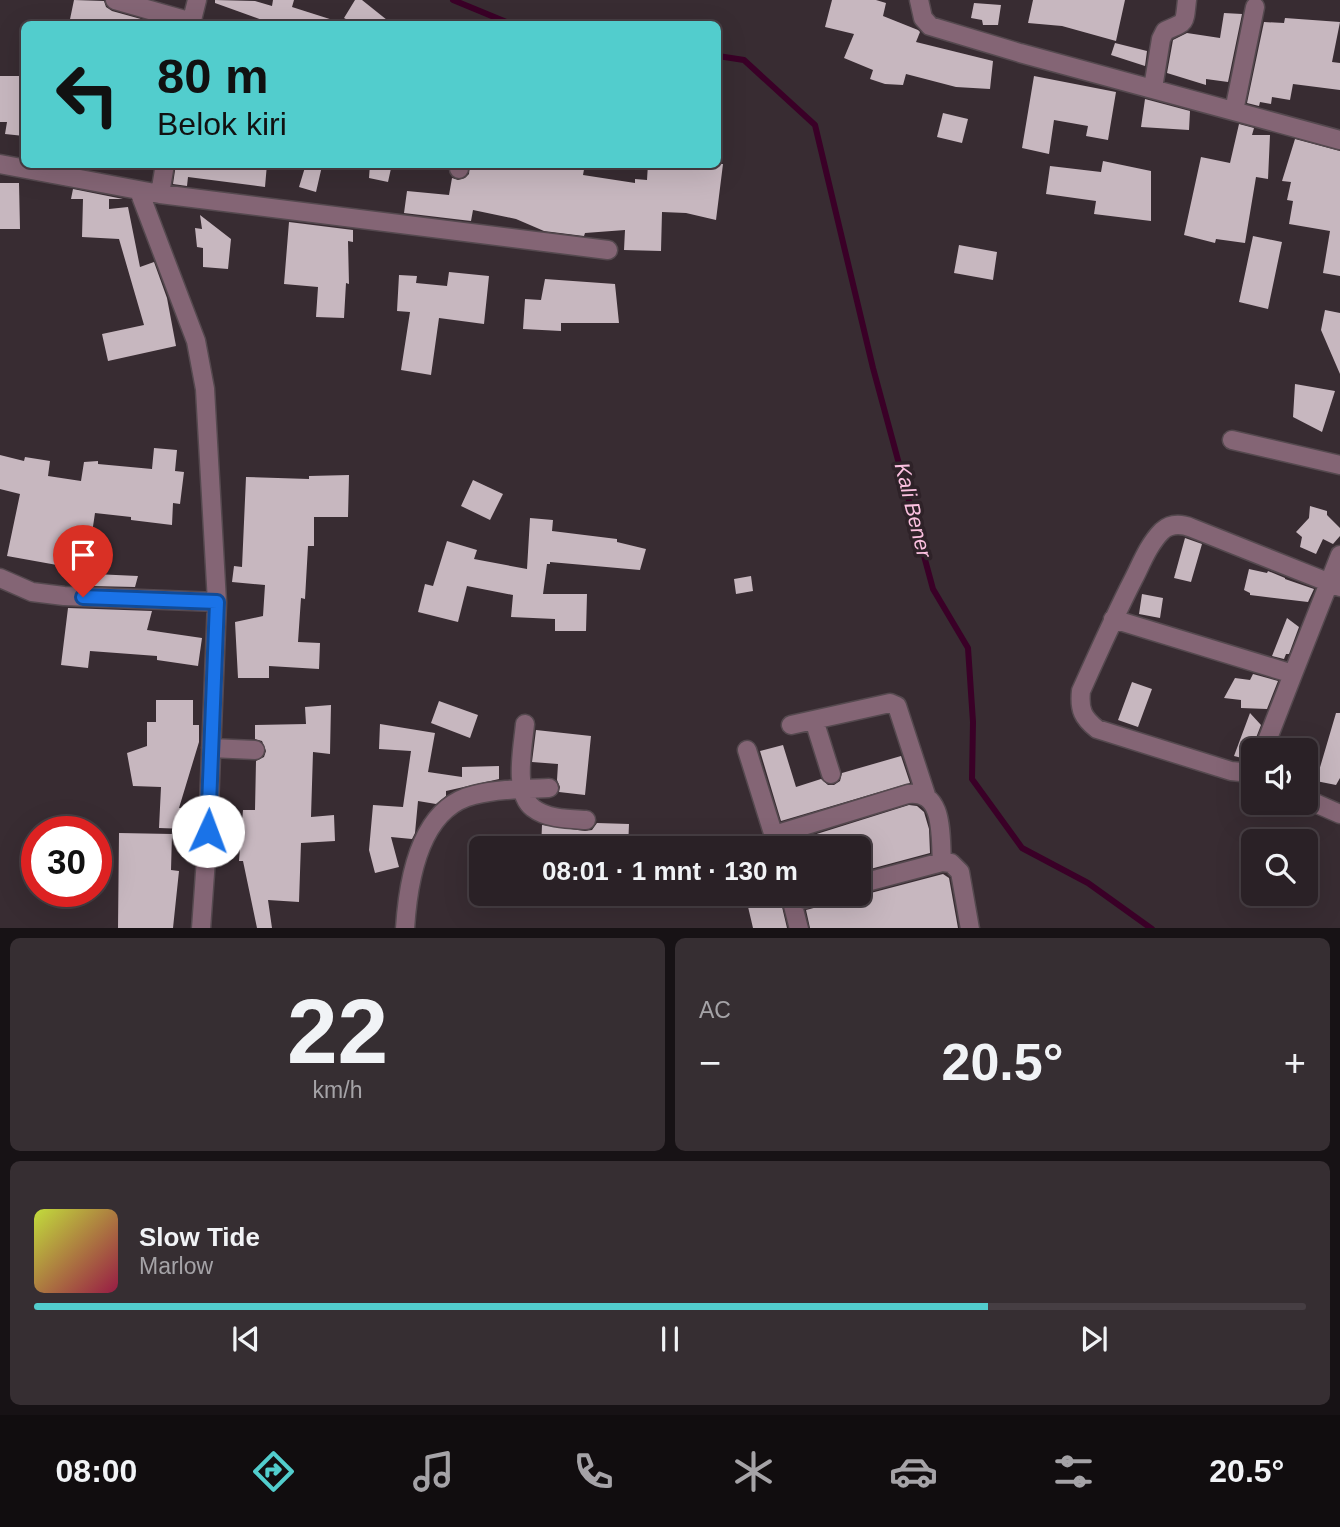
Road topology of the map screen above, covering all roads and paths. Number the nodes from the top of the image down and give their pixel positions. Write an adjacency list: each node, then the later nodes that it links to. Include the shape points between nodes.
1 (115, 0): 6 (street)
2 (197, 0): 7 (street)
3 (919, 0): 8 (street, via 930,26)
4 (1187, 0): 8 (street, via 1184,22 1161,39)
5 (1255, 7): 9 (street)
6 (185, 21)
7 (192, 21)
8 (1153, 88): 9 (street)
9 (1234, 111): 10 (street)
10 (1340, 140)
11 (0, 164): 13 (street)
12 (164, 168): 14 (street)
13 (139, 191): 14 (street); 21 (street, via 203,369)
14 (160, 194): 15 (street)
15 (608, 250)
16 (1233, 440): 17 (street)
17 (1340, 465)
18 (1340, 555): 20 (street)
19 (0, 578): 21 (street, via 32,592 64,596)
20 (1335, 585): 22 (street, via 1192,528 1173,525 1163,530 1146,554); 23 (street)
21 (217, 602): 28 (street)
22 (1113, 618): 23 (street); 31 (street, via 1082,691 1082,715 1097,729)
23 (1293, 674): 27 (street)
24 (814, 720): 26 (street); 32 (street); 35 (street, via 890,703 897,706)
25 (525, 724): 34 (street)
26 (791, 724)
27 (1268, 738)
28 (211, 748): 29 (street); 44 (street)
29 (254, 750)
30 (747, 750): 39 (street)
31 (1241, 771)
32 (831, 774)
33 (549, 788): 34 (street)
34 (522, 789): 38 (street, via 533,808 561,818); 45 (street, via 473,795 436,818 415,865)
35 (926, 795): 40 (street, via 908,794); 41 (street, via 935,808)
36 (1318, 804): 37 (street)
37 (1340, 814)
38 (586, 820)
39 (774, 836)
40 (792, 836)
41 (942, 862): 42 (street); 47 (street, via 960,872)
42 (871, 881)
43 (793, 906): 46 (street)
44 (201, 928)
45 (405, 928)
46 (799, 928)
47 (970, 928)

